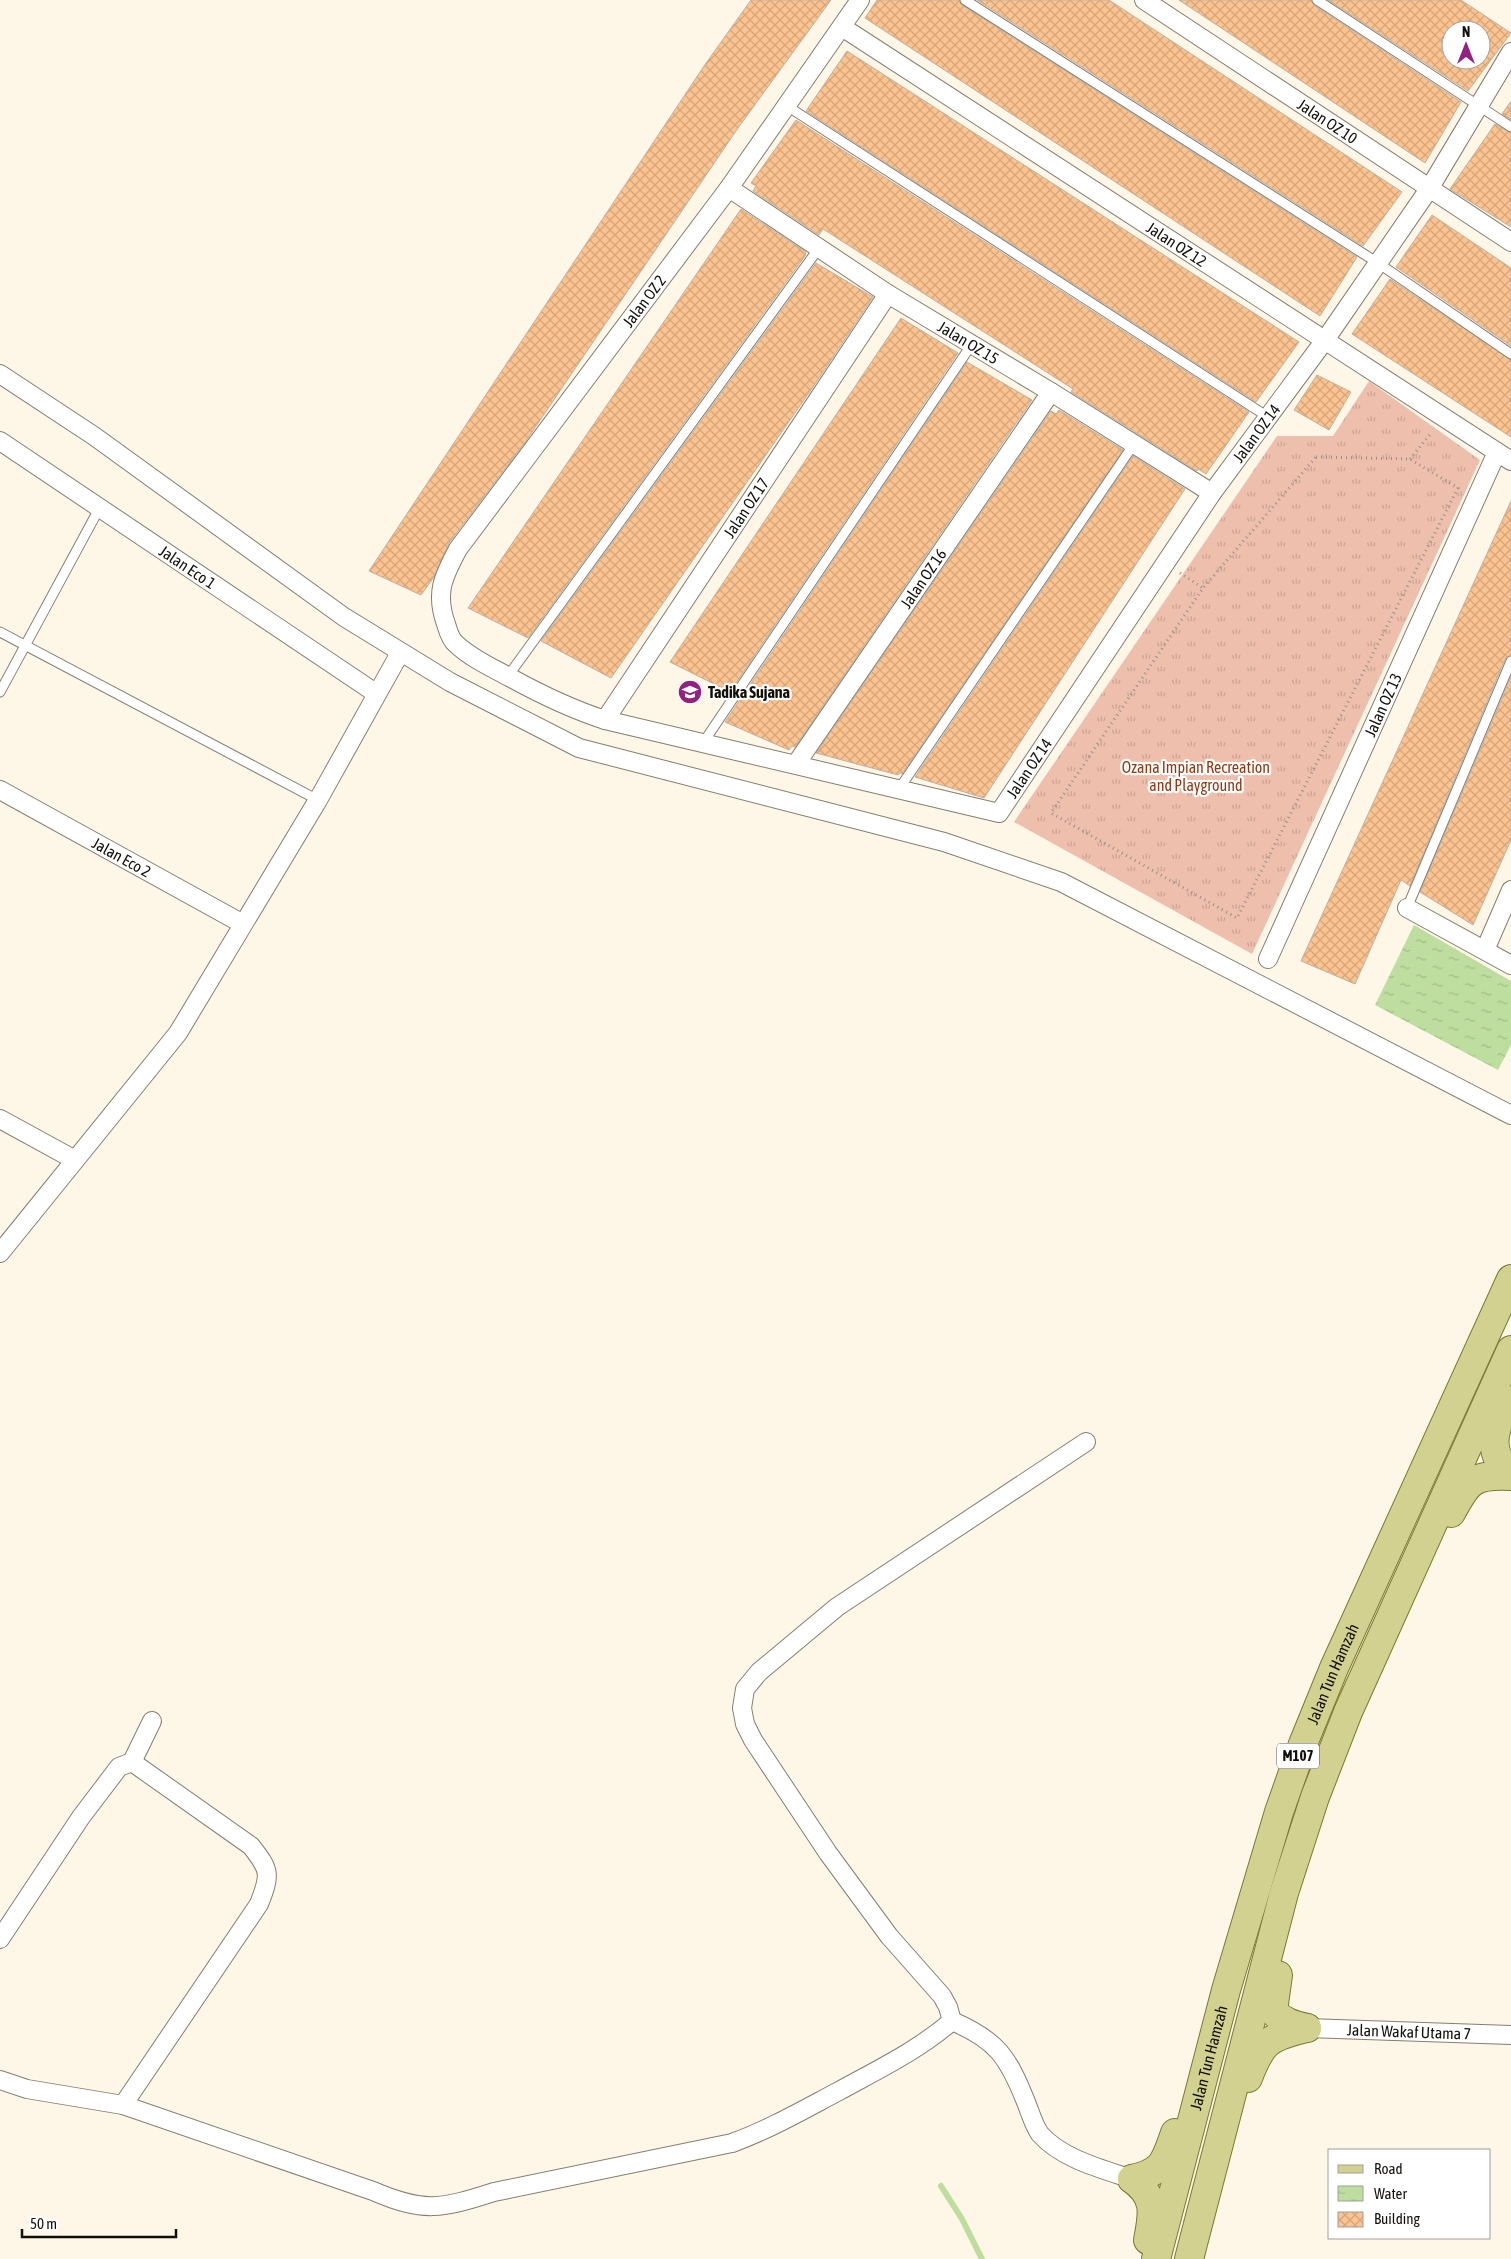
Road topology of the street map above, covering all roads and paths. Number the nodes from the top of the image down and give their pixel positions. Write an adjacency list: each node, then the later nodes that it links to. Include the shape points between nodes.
1 (860, 0): 5 (street, Jalan OZ 2)
2 (965, 0): 14 (lane)
3 (1144, 0): 11 (street, Jalan OZ 10)
4 (1317, 0): 8 (lane)
5 (842, 27): 7 (street, Jalan OZ 2); 16 (street, Jalan OZ 12)
6 (1511, 52): 8 (street, Jalan OZ 14)
7 (787, 106): 10 (street, Jalan OZ 2); 22 (lane)
8 (1479, 106): 9 (lane); 11 (street, Jalan OZ 14)
9 (1511, 127)
10 (729, 188): 13 (street, Jalan OZ 15); 35 (street, Jalan OZ 2, via 458,549 448,568 441,586 440,606 454,643)
11 (1430, 189): 12 (street, Jalan OZ 10); 14 (street, Jalan OZ 14)
12 (1511, 242)
13 (819, 248): 15 (street, Jalan OZ 15); 35 (lane)
14 (1378, 263): 16 (street, Jalan OZ 14); 18 (lane)
15 (888, 294): 17 (street, Jalan OZ 15); 38 (street, Jalan OZ 17)
16 (1325, 340): 21 (street, Jalan OZ 12); 22 (street, Jalan OZ 14)
17 (972, 344): 20 (street, Jalan OZ 15); 39 (lane)
18 (1511, 354)
19 (0, 374): 33 (street, via 94,436 344,617)
20 (1051, 392): 24 (street, Jalan OZ 15); 40 (street, Jalan OZ 16)
21 (1444, 416): 25 (street, Jalan OZ 12); 26 (path)
22 (1268, 417): 27 (street, Jalan OZ 14)
23 (0, 441): 28 (street, Jalan Eco 1)
24 (1134, 444): 27 (street, Jalan OZ 15); 41 (lane)
25 (1504, 457): 48 (street, Jalan OZ 13)
26 (1410, 459): 30 (path, via 1316,457); 30 (path, via 1458,488 1237,918 1051,813)
27 (1212, 493): 29 (street, Jalan OZ 14)
28 (99, 509): 32 (lane); 37 (street, Jalan Eco 1)
29 (1165, 564): 30 (path); 41 (street, Jalan OZ 14, via 999,813)
30 (1203, 588)
31 (0, 632): 32 (lane)
32 (25, 646): 36 (lane); 43 (lane)
33 (400, 653): 37 (street); 50 (street, via 513,716 579,748 944,842 1061,882)
34 (1511, 661): 45 (lane)
35 (508, 676): 38 (street, via 554,702)
36 (0, 692)
37 (377, 694): 43 (street)
38 (605, 720): 39 (street)
39 (703, 743): 40 (street)
40 (796, 764): 41 (street)
41 (899, 789)
42 (0, 790): 46 (street, Jalan Eco 2)
43 (318, 800): 46 (street)
44 (1511, 890): 47 (street)
45 (1407, 908): 47 (street)
46 (243, 924): 52 (street, via 178,1033)
47 (1485, 950): 49 (street)
48 (1268, 958)
49 (1511, 965)
50 (1511, 1116)
51 (0, 1119): 52 (street)
52 (76, 1160): 53 (street)
53 (0, 1253)
54 (1511, 1279): 65 (main road, Jalan Tun Hamzah / M107, via 1338,1659 1303,1744 1279,1812)
55 (1511, 1350): 60 (main road, Jalan Tun Hamzah / M107)
56 (1511, 1389): 58 (main road, via 1494,1433 1497,1456)
57 (1086, 1442): 66 (street, via 836,1607 759,1672 745,1689 742,1708 753,1740 828,1853 889,1936 942,1996)
58 (1511, 1471)
59 (1511, 1476): 60 (main road, via 1474,1479 1464,1489)
60 (1370, 1663): 63 (main road, Jalan Tun Hamzah / M107)
61 (152, 1721): 62 (street)
62 (132, 1762): 64 (street, via 119,1767 86,1810); 70 (street, via 251,1846 266,1865 267,1885 259,1904)
63 (1315, 1798): 67 (main road, via 1273,2002 1273,2011 1280,2019); 72 (main road, Jalan Tun Hamzah / M107, via 1284,1893)
64 (0, 1939)
65 (1226, 1990): 71 (main road, via 1169,2150 1159,2169); 74 (main road, Jalan Tun Hamzah / M107)
66 (952, 2020): 70 (street, via 928,2041 898,2060 764,2131 732,2143 427,2208 400,2202); 71 (street, via 976,2031 993,2044 1013,2068 1039,2132 1057,2149)
67 (1307, 2028): 68 (street, Jalan Wakaf Utama 7); 72 (main road, via 1282,2034 1269,2041 1257,2054)
68 (1511, 2036)
69 (0, 2080): 70 (street, via 27,2089)
70 (123, 2105)
71 (1132, 2179): 73 (main road, via 1144,2188 1153,2213)
72 (1201, 2213): 75 (main road, Jalan Tun Hamzah / M107)
73 (1145, 2259)
74 (1156, 2259)
75 (1188, 2259)

